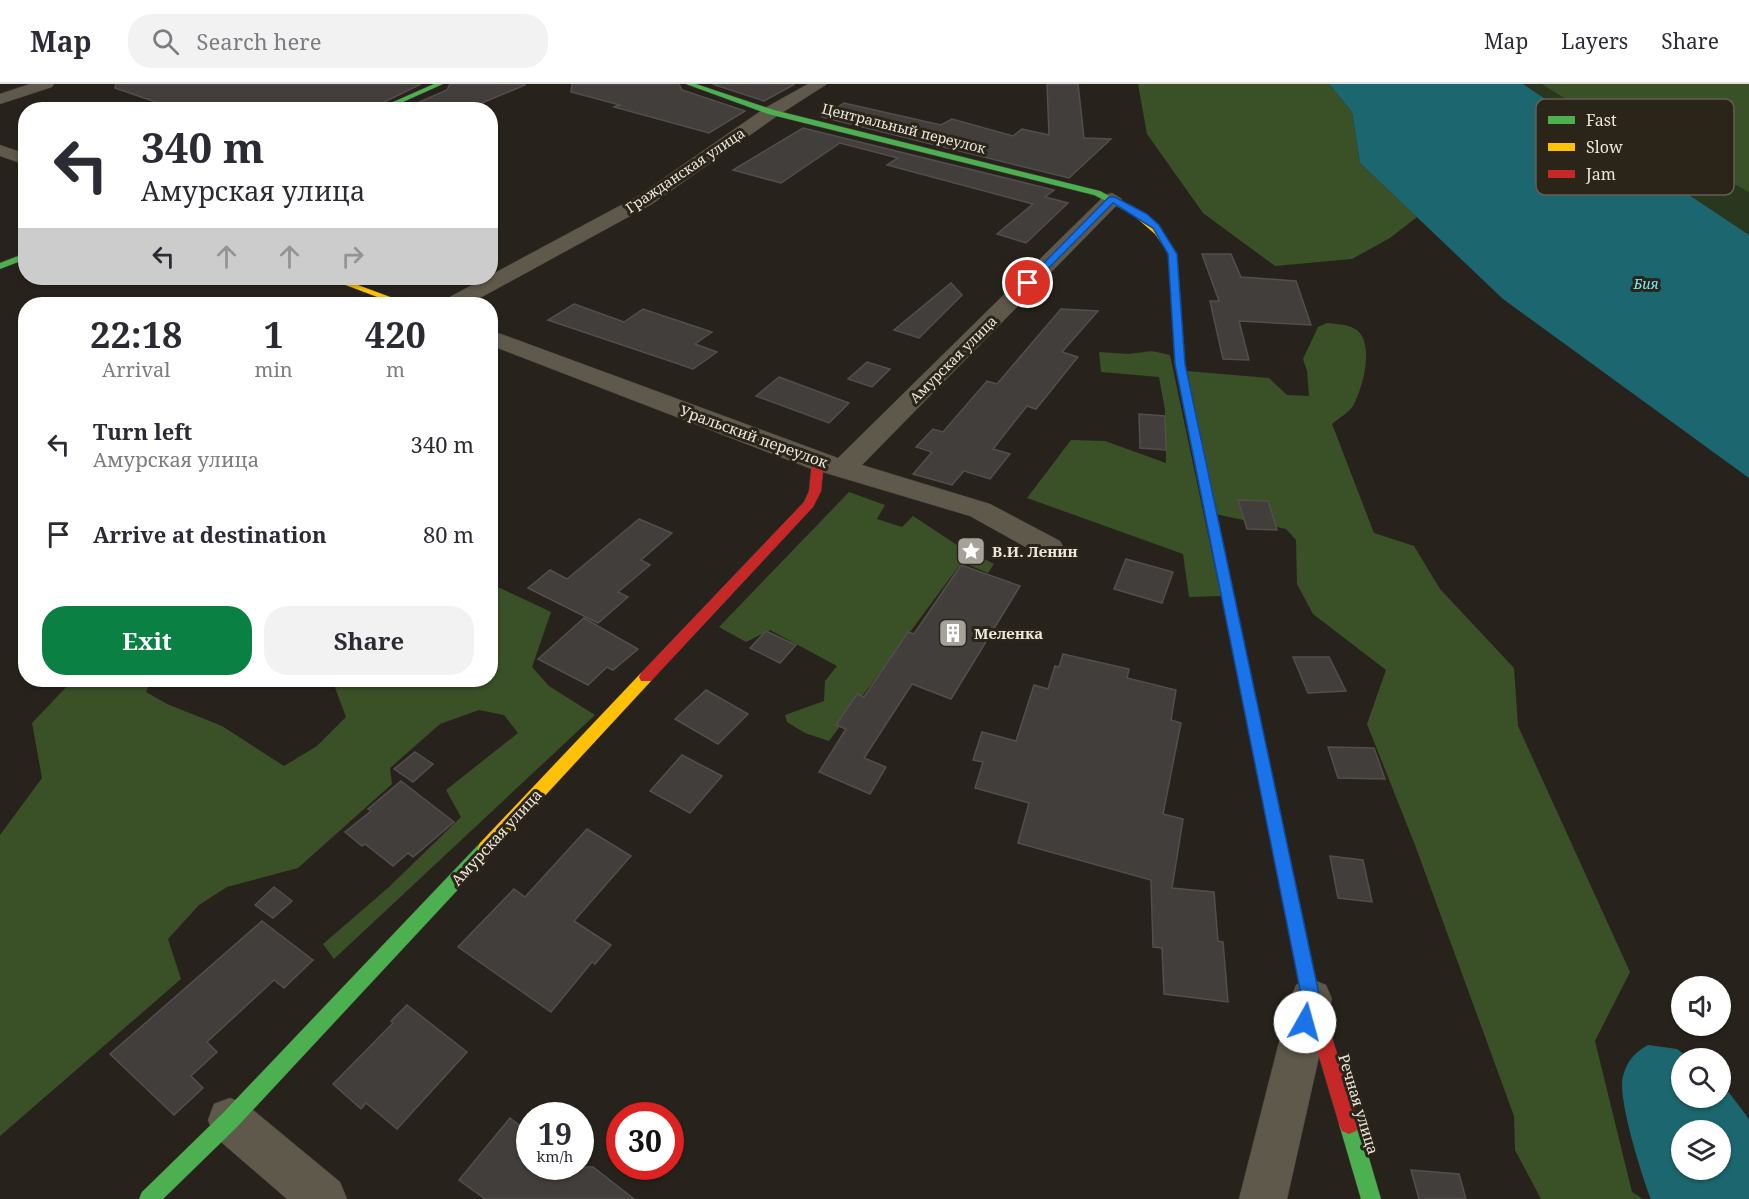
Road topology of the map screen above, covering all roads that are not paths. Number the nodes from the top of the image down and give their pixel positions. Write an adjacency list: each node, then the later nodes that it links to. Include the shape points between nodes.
1 (46, 84): 5 (street)
2 (440, 84): 6 (street)
3 (689, 84): 7 (street, Центральный переулок)
4 (819, 84): 7 (street, Гражданская улица)
5 (0, 99)
6 (397, 102)
7 (771, 112): 10 (street, Центральный переулок); 13 (street, Гражданская улица, via 645,200)
8 (0, 150): 9 (street)
9 (18, 157)
10 (1112, 199): 19 (street, Амурская улица); 21 (street, Речная улица, via 1156,226 1173,254 1180,364)
11 (18, 259): 12 (street)
12 (0, 266)
13 (498, 280)
14 (351, 285): 16 (street)
15 (489, 285): 17 (street, Гражданская улица)
16 (385, 297)
17 (467, 297)
18 (498, 340): 19 (street, Уральский переулок)
19 (831, 465): 20 (street, Уральский переулок, via 980,510); 22 (street, Амурская улица, via 809,504)
20 (1050, 548)
21 (1311, 999): 25 (street); 26 (street, Речная улица)
22 (230, 1120): 23 (street, Амурская улица); 24 (street)
23 (149, 1199)
24 (323, 1199)
25 (1263, 1199)
26 (1371, 1199)

